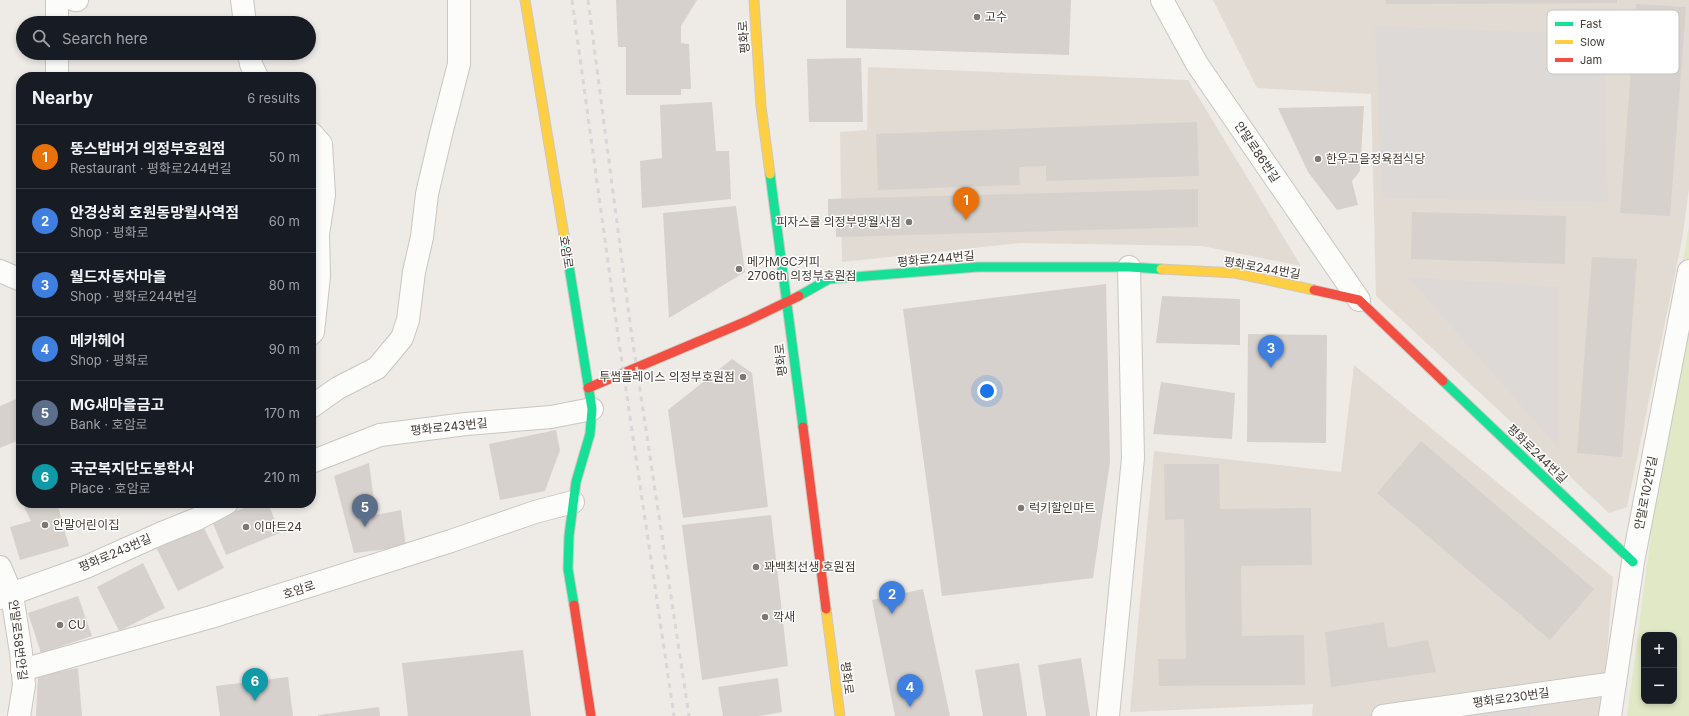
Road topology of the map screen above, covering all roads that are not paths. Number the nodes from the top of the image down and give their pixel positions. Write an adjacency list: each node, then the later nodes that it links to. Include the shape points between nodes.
1 (57, 0): 7 (street)
2 (242, 0): 8 (street)
3 (459, 0): 24 (street, via 459,64 427,194 408,320 402,338 377,368 338,388)
4 (525, 0): 23 (street, 호암로)
5 (1162, 0): 20 (street, 안말로86번길, via 1197,64)
6 (754, 1): 21 (street, 평화로, via 761,106)
7 (57, 16)
8 (244, 16)
9 (57, 60): 11 (street)
10 (251, 60): 12 (street)
11 (57, 72)
12 (255, 72)
13 (316, 138): 14 (street, via 321,144 324,196)
14 (316, 226)
15 (316, 250): 22 (street, via 319,276)
16 (1129, 267): 20 (street, 평화로244번길, via 1235,273); 21 (street, 평화로244번길, via 978,267 829,279); 36 (street, via 1134,458)
17 (0, 271): 19 (street)
18 (1689, 271): 28 (street, 안말로102번길)
19 (16, 278)
20 (1359, 300): 28 (street, 평화로244번길)
21 (787, 303): 23 (street, 평화로243번길); 35 (street, 평화로)
22 (316, 304)
23 (590, 398): 25 (street, 평화로243번길, via 551,417 380,435); 26 (street, 호암로, via 590,434)
24 (316, 403)
25 (316, 460)
26 (573, 502): 31 (street, 호암로, via 211,617); 34 (street, 호암로, via 568,570)
27 (215, 508): 30 (street, 평화로243번길, via 197,519 86,567)
28 (1633, 562): 32 (street, 안말로102번길)
29 (0, 567): 30 (street, 안말로58번안길)
30 (6, 597): 31 (street, 안말로58번안길)
31 (22, 670): 33 (street, 안말로58번안길, via 24,685)
32 (1615, 683): 37 (street, 평화로230번길); 38 (street, 안말로102번길)
33 (19, 716)
34 (591, 716)
35 (840, 716)
36 (1108, 716)
37 (1383, 716)
38 (1610, 716)

